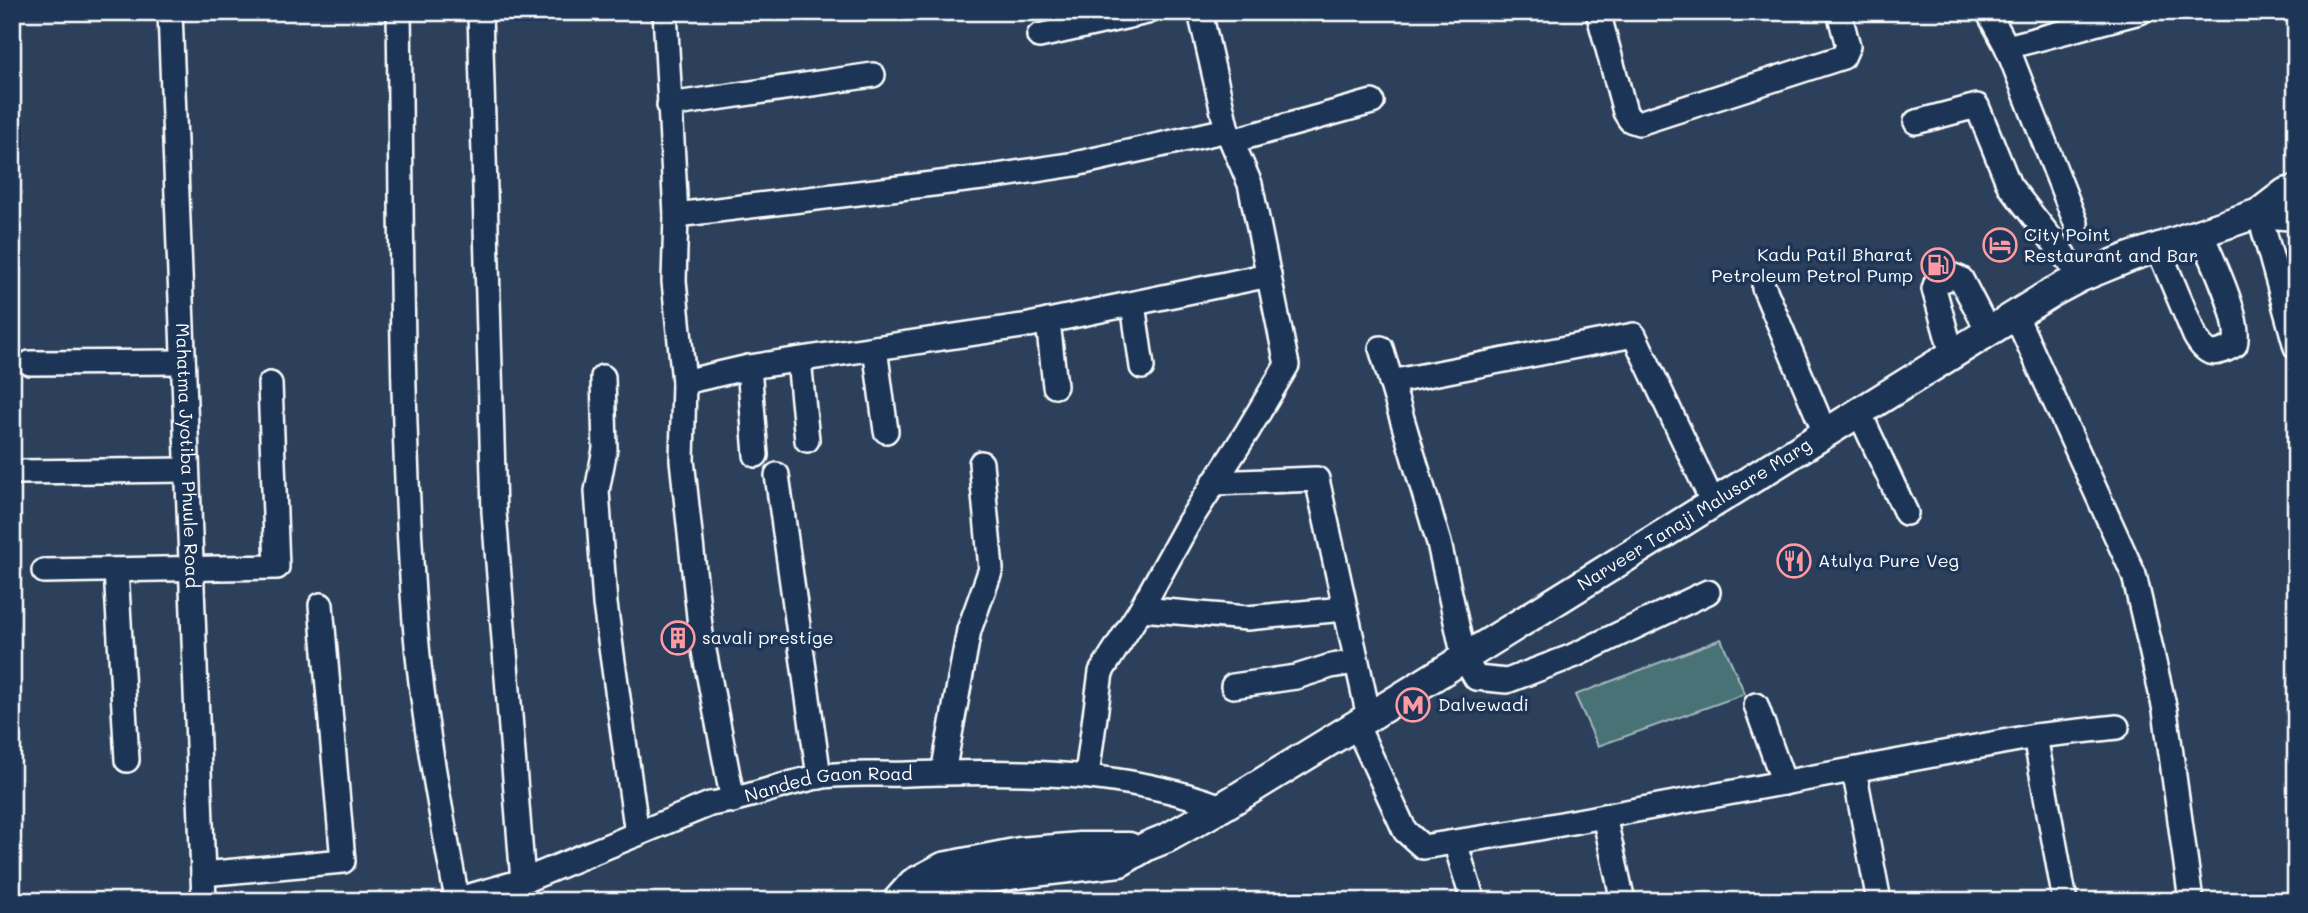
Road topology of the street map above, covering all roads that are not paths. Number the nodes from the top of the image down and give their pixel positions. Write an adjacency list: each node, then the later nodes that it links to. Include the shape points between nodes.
1 (170, 12): 37 (street, Mahatma Jyotiba Phuule Road)
2 (398, 12): 86 (street, via 403,411 415,624 430,756)
3 (480, 12): 85 (street, via 494,512)
4 (664, 12): 15 (street)
5 (1147, 12): 11 (street)
6 (1200, 12): 17 (street)
7 (1598, 12): 8 (street, via 1625,112 1630,120 1639,122 1843,57 1848,46)
8 (1839, 12)
9 (1988, 12): 12 (street)
10 (2140, 12): 12 (street)
11 (1039, 36)
12 (2007, 47): 22 (street)
13 (873, 75): 15 (street)
14 (1372, 102): 17 (street)
15 (669, 105): 20 (street)
16 (1916, 122): 26 (street, via 1977,106 2009,186)
17 (1229, 136): 20 (street, via 1002,175); 25 (street, via 1250,184)
18 (2296, 190): 19 (main road, Narveer Tanaji Malusare Marg)
19 (2259, 213): 21 (main road, Narveer Tanaji Malusare Marg); 23 (main road, Narveer Tanaji Malusare Marg); 32 (street)
20 (676, 215): 42 (street, via 674,281)
21 (2296, 216)
22 (2076, 223)
23 (2201, 233): 24 (main road, Narveer Tanaji Malusare Marg); 24 (street, via 2236,324 2235,345 2217,354 2202,348 2195,336)
24 (2158, 248): 26 (main road, Narveer Tanaji Malusare Marg)
25 (1269, 275): 28 (street); 55 (street, via 1287,365)
26 (2081, 277): 29 (main road, Narveer Tanaji Malusare Marg)
27 (1764, 288): 48 (street)
28 (1133, 304): 30 (street); 39 (street)
29 (2015, 314): 31 (main road, Narveer Tanaji Malusare Marg); 94 (street, via 2134,575 2165,710)
30 (1048, 321): 33 (street); 45 (street)
31 (1988, 331): 35 (main road, Narveer Tanaji Malusare Marg); 35 (street, via 1961,279 1954,276 1936,283)
32 (2296, 346)
33 (875, 348): 36 (street); 47 (street)
34 (1381, 348): 43 (street)
35 (1952, 354): 46 (main road, Narveer Tanaji Malusare Marg)
36 (799, 360): 40 (street); 49 (street)
37 (183, 362): 38 (street); 52 (street, Mahatma Jyotiba Phuule Road)
38 (30, 363)
39 (1142, 366)
40 (749, 367): 42 (street); 50 (street)
41 (603, 377): 81 (street, via 605,449 597,491 605,604)
42 (684, 382): 78 (street, via 682,460 701,635)
43 (1391, 382): 56 (street, via 1634,335); 65 (street, via 1439,543)
44 (270, 384): 58 (street, via 277,567)
45 (1055, 386)
46 (1859, 412): 48 (main road, Narveer Tanaji Malusare Marg); 57 (street)
47 (886, 431)
48 (1825, 433): 56 (main road, Narveer Tanaji Malusare Marg)
49 (807, 440)
50 (756, 455)
51 (981, 463): 74 (street, via 991,569 969,630)
52 (187, 470): 53 (street); 58 (street, Mahatma Jyotiba Phuule Road)
53 (18, 472)
54 (778, 475): 76 (street)
55 (1213, 483): 63 (street); 64 (street, via 1317,479)
56 (1713, 503): 65 (main road, Narveer Tanaji Malusare Marg)
57 (1906, 513)
58 (191, 568): 59 (street); 84 (street, Mahatma Jyotiba Phuule Road)
59 (116, 570): 60 (street); 72 (street)
60 (44, 572)
61 (1708, 592): 65 (street, via 1573,656 1507,681 1476,678)
62 (321, 605): 84 (street, via 343,861)
63 (1141, 609): 64 (street, via 1247,618); 75 (street, via 1101,672)
64 (1344, 609): 66 (street)
65 (1464, 658): 69 (main road, Narveer Tanaji Malusare Marg)
66 (1356, 662): 67 (street); 69 (street)
67 (1233, 686)
68 (1756, 705): 77 (street)
69 (1363, 721): 79 (main road, Narveer Tanaji Malusare Marg); 82 (street, via 1405,831 1423,847)
70 (2117, 727): 71 (street)
71 (2035, 736): 73 (street); 93 (street)
72 (127, 760)
73 (1854, 770): 77 (street); 92 (street)
74 (943, 773): 75 (street, Nanded Gaon Road); 76 (street, Nanded Gaon Road)
75 (1087, 775): 79 (street, Nanded Gaon Road, via 1186,794)
76 (818, 777): 78 (street, Nanded Gaon Road)
77 (1784, 783): 80 (street)
78 (733, 801): 81 (street, Nanded Gaon Road, via 710,804)
79 (1222, 807): 83 (main road, Narveer Tanaji Malusare Marg)
80 (1604, 816): 82 (street); 91 (street)
81 (637, 834): 85 (street, Nanded Gaon Road)
82 (1455, 842): 90 (street)
83 (1143, 849): 88 (main road, via 1116,845 1020,852 943,867 913,883); 89 (main road, Narveer Tanaji Malusare Marg, via 1120,862 956,884)
84 (203, 874): 87 (street, Mahatma Jyotiba Phuule Road)
85 (523, 881): 86 (street, Nanded Gaon Road)
86 (455, 900)
87 (204, 901)
88 (897, 901)
89 (928, 901)
90 (1474, 901)
91 (1623, 901)
92 (1878, 901)
93 (2066, 901)
94 (2192, 901)

